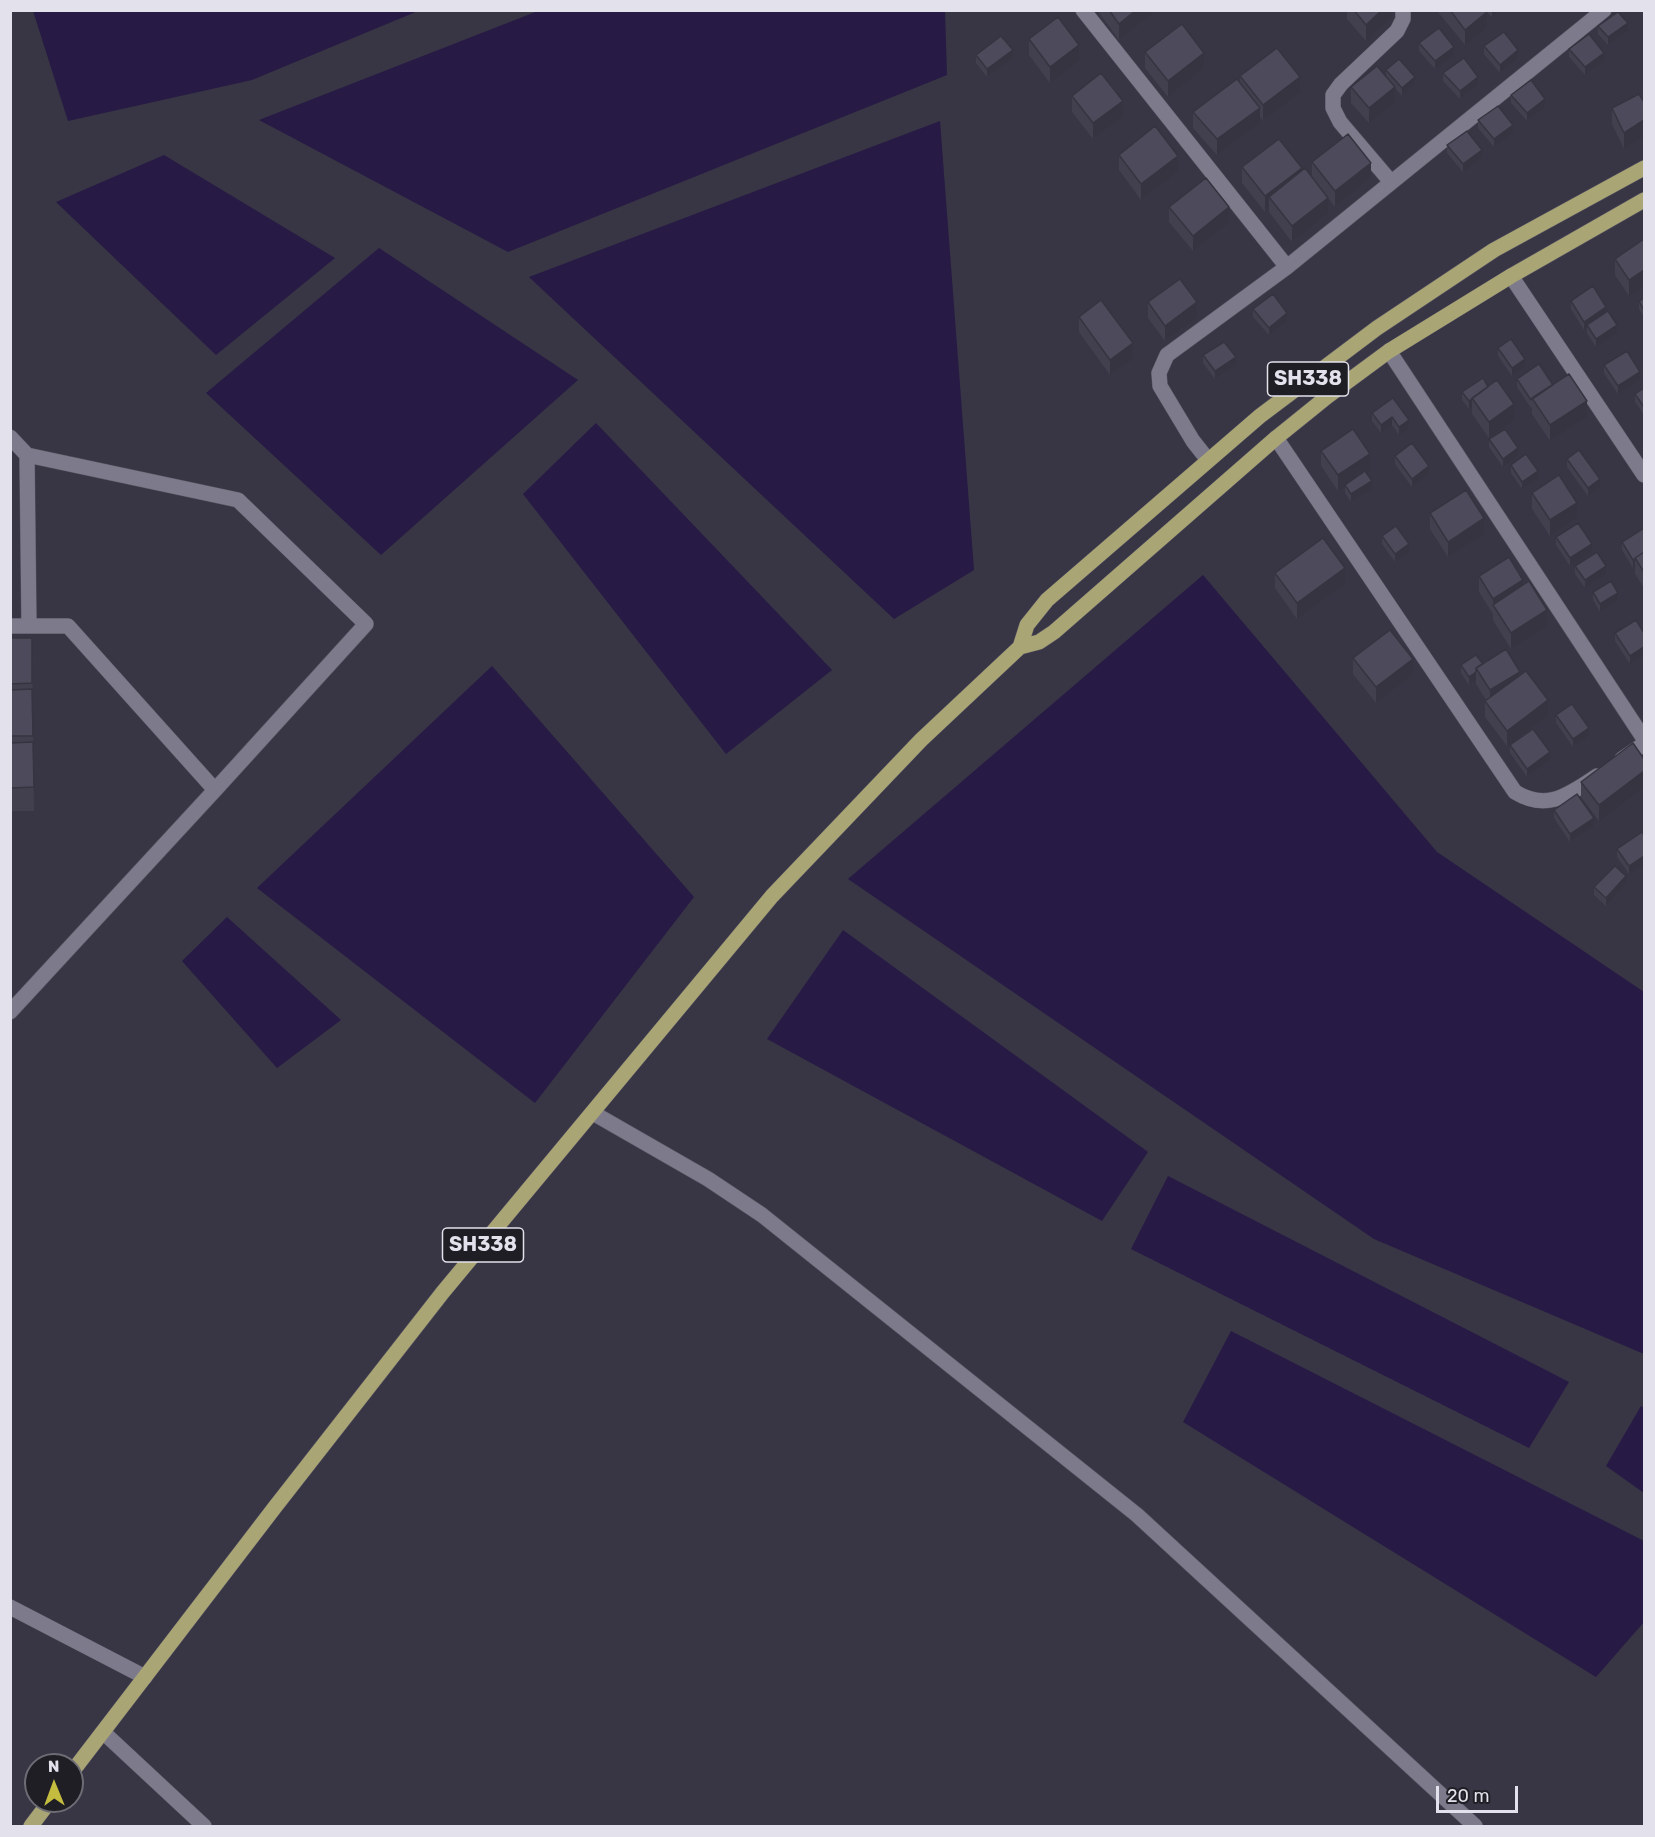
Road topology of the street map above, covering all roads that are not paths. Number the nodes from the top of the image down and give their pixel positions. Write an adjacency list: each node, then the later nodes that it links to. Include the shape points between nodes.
1 (1083, 10): 7 (street)
2 (1604, 10): 5 (street)
3 (1407, 14): 5 (street, via 1397,31 1333,95 1333,108 1340,122)
4 (1644, 168): 13 (main road, SH338, via 1494,250 1377,328)
5 (1391, 182): 7 (street)
6 (1643, 203): 8 (main road, SH338)
7 (1287, 267): 13 (street, via 1167,355 1162,363 1160,386)
8 (1511, 276): 9 (main road, SH338); 14 (street)
9 (1389, 351): 11 (main road, SH338); 18 (street)
10 (10, 437): 12 (street)
11 (1276, 438): 17 (main road, SH338, via 1054,632); 19 (street, via 1515,792 1528,800 1563,798)
12 (27, 455): 16 (street); 20 (street, via 238,500 366,624)
13 (1208, 460): 17 (main road, SH338, via 1047,600 1027,625)
14 (1644, 475)
15 (10, 626): 16 (street)
16 (29, 626): 20 (street, via 68,626)
17 (1020, 648): 22 (main road, SH338, via 921,740 772,896)
18 (1644, 739)
19 (1644, 744)
20 (215, 790): 21 (street)
21 (10, 1012)
22 (593, 1113): 24 (main road, SH338, via 443,1292); 30 (street, via 762,1215 1137,1515)
23 (10, 1607): 24 (street)
24 (145, 1677): 25 (main road, SH338)
25 (103, 1732): 26 (main road, SH338); 29 (street)
26 (84, 1757)
27 (41, 1813): 28 (main road)
28 (31, 1827)
29 (204, 1827)
30 (1475, 1827)

